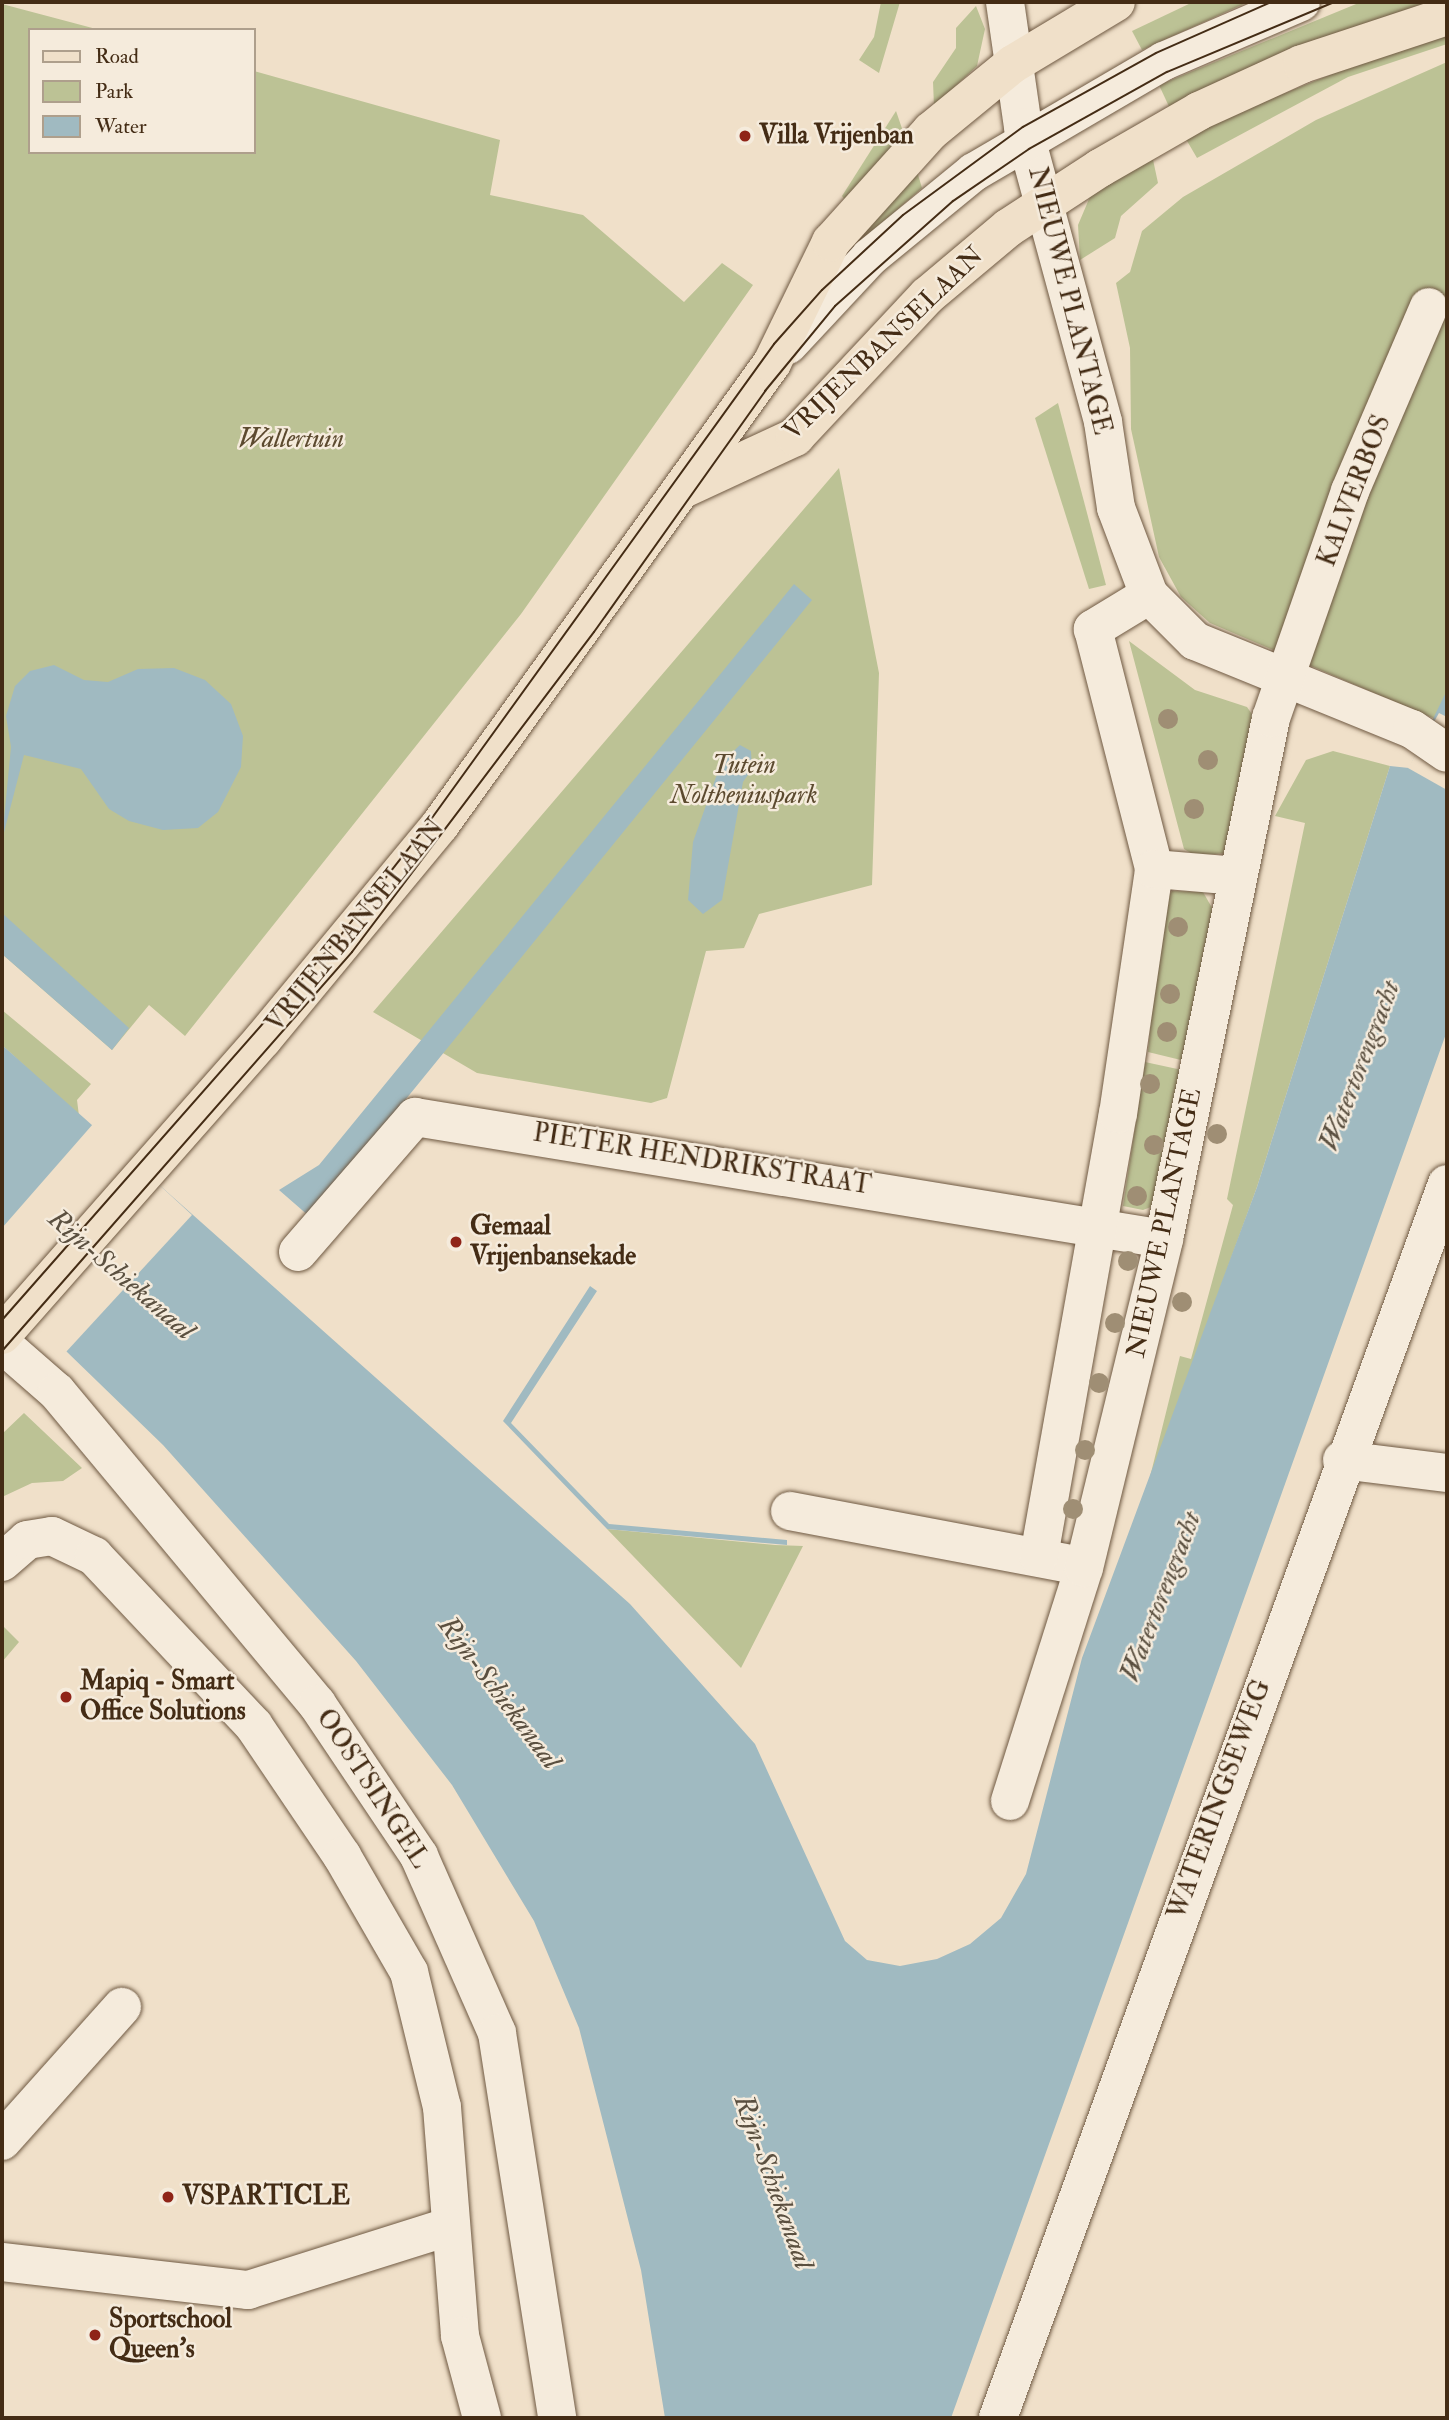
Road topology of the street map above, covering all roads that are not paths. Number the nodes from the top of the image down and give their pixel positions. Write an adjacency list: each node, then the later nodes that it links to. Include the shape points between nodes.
1 (1004, 2): 5 (street, NIEUWE PLANTAGE)
2 (1116, 2): 5 (main road, VRIJENBANSELAAN)
3 (1301, 2): 6 (street, VRIJENBANSELAAN, via 1164,61)
4 (1447, 16): 7 (main road, VRIJENBANSELAAN, via 1302,64 1199,111)
5 (1013, 64): 6 (street, NIEUWE PLANTAGE); 9 (main road, VRIJENBANSELAAN, via 921,141 831,242)
6 (1026, 139): 7 (street, NIEUWE PLANTAGE); 9 (street, VRIJENBANSELAAN, via 932,203 870,257)
7 (1044, 203): 10 (main road, VRIJENBANSELAAN, via 927,296 795,437); 11 (street, NIEUWE PLANTAGE, via 1103,422 1115,508)
8 (1429, 307): 12 (street, KALVERBOS, via 1350,491)
9 (772, 363): 10 (main road, VRIJENBANSELAAN)
10 (678, 491): 20 (main road, VRIJENBANSELAAN, via 440,825 181,1133)
11 (1149, 595): 12 (street, NIEUWE PLANTAGE, via 1195,641); 14 (street, via 1093,629)
12 (1285, 677): 13 (street, via 1412,729); 15 (street, NIEUWE PLANTAGE)
13 (1447, 753)
14 (1154, 869): 15 (street); 17 (street)
15 (1237, 876): 18 (street, NIEUWE PLANTAGE)
16 (1447, 1184): 22 (street, WATERINGSEWEG)
17 (1099, 1225): 18 (street, PIETER HENDRIKSTRAAT); 19 (street, PIETER HENDRIKSTRAAT, via 415,1117); 25 (street)
18 (1164, 1239): 27 (street, NIEUWE PLANTAGE)
19 (298, 1252)
20 (2, 1335)
21 (2, 1344): 34 (street, OOSTSINGEL, via 57,1392 317,1704 419,1856 497,2034)
22 (1342, 1460): 23 (street); 35 (street, WATERINGSEWEG)
23 (1447, 1473)
24 (790, 1511): 25 (street)
25 (1039, 1556): 27 (street)
26 (2, 1562): 31 (street, via 27,1540 52,1536 94,1556 254,1726 342,1856 409,1972 442,2107)
27 (1084, 1568): 28 (street, NIEUWE PLANTAGE)
28 (1010, 1801)
29 (122, 2007): 30 (street)
30 (2, 2141)
31 (448, 2227): 32 (street, via 248,2290); 33 (street, via 460,2336)
32 (2, 2262)
33 (482, 2418)
34 (557, 2418)
35 (999, 2418)

